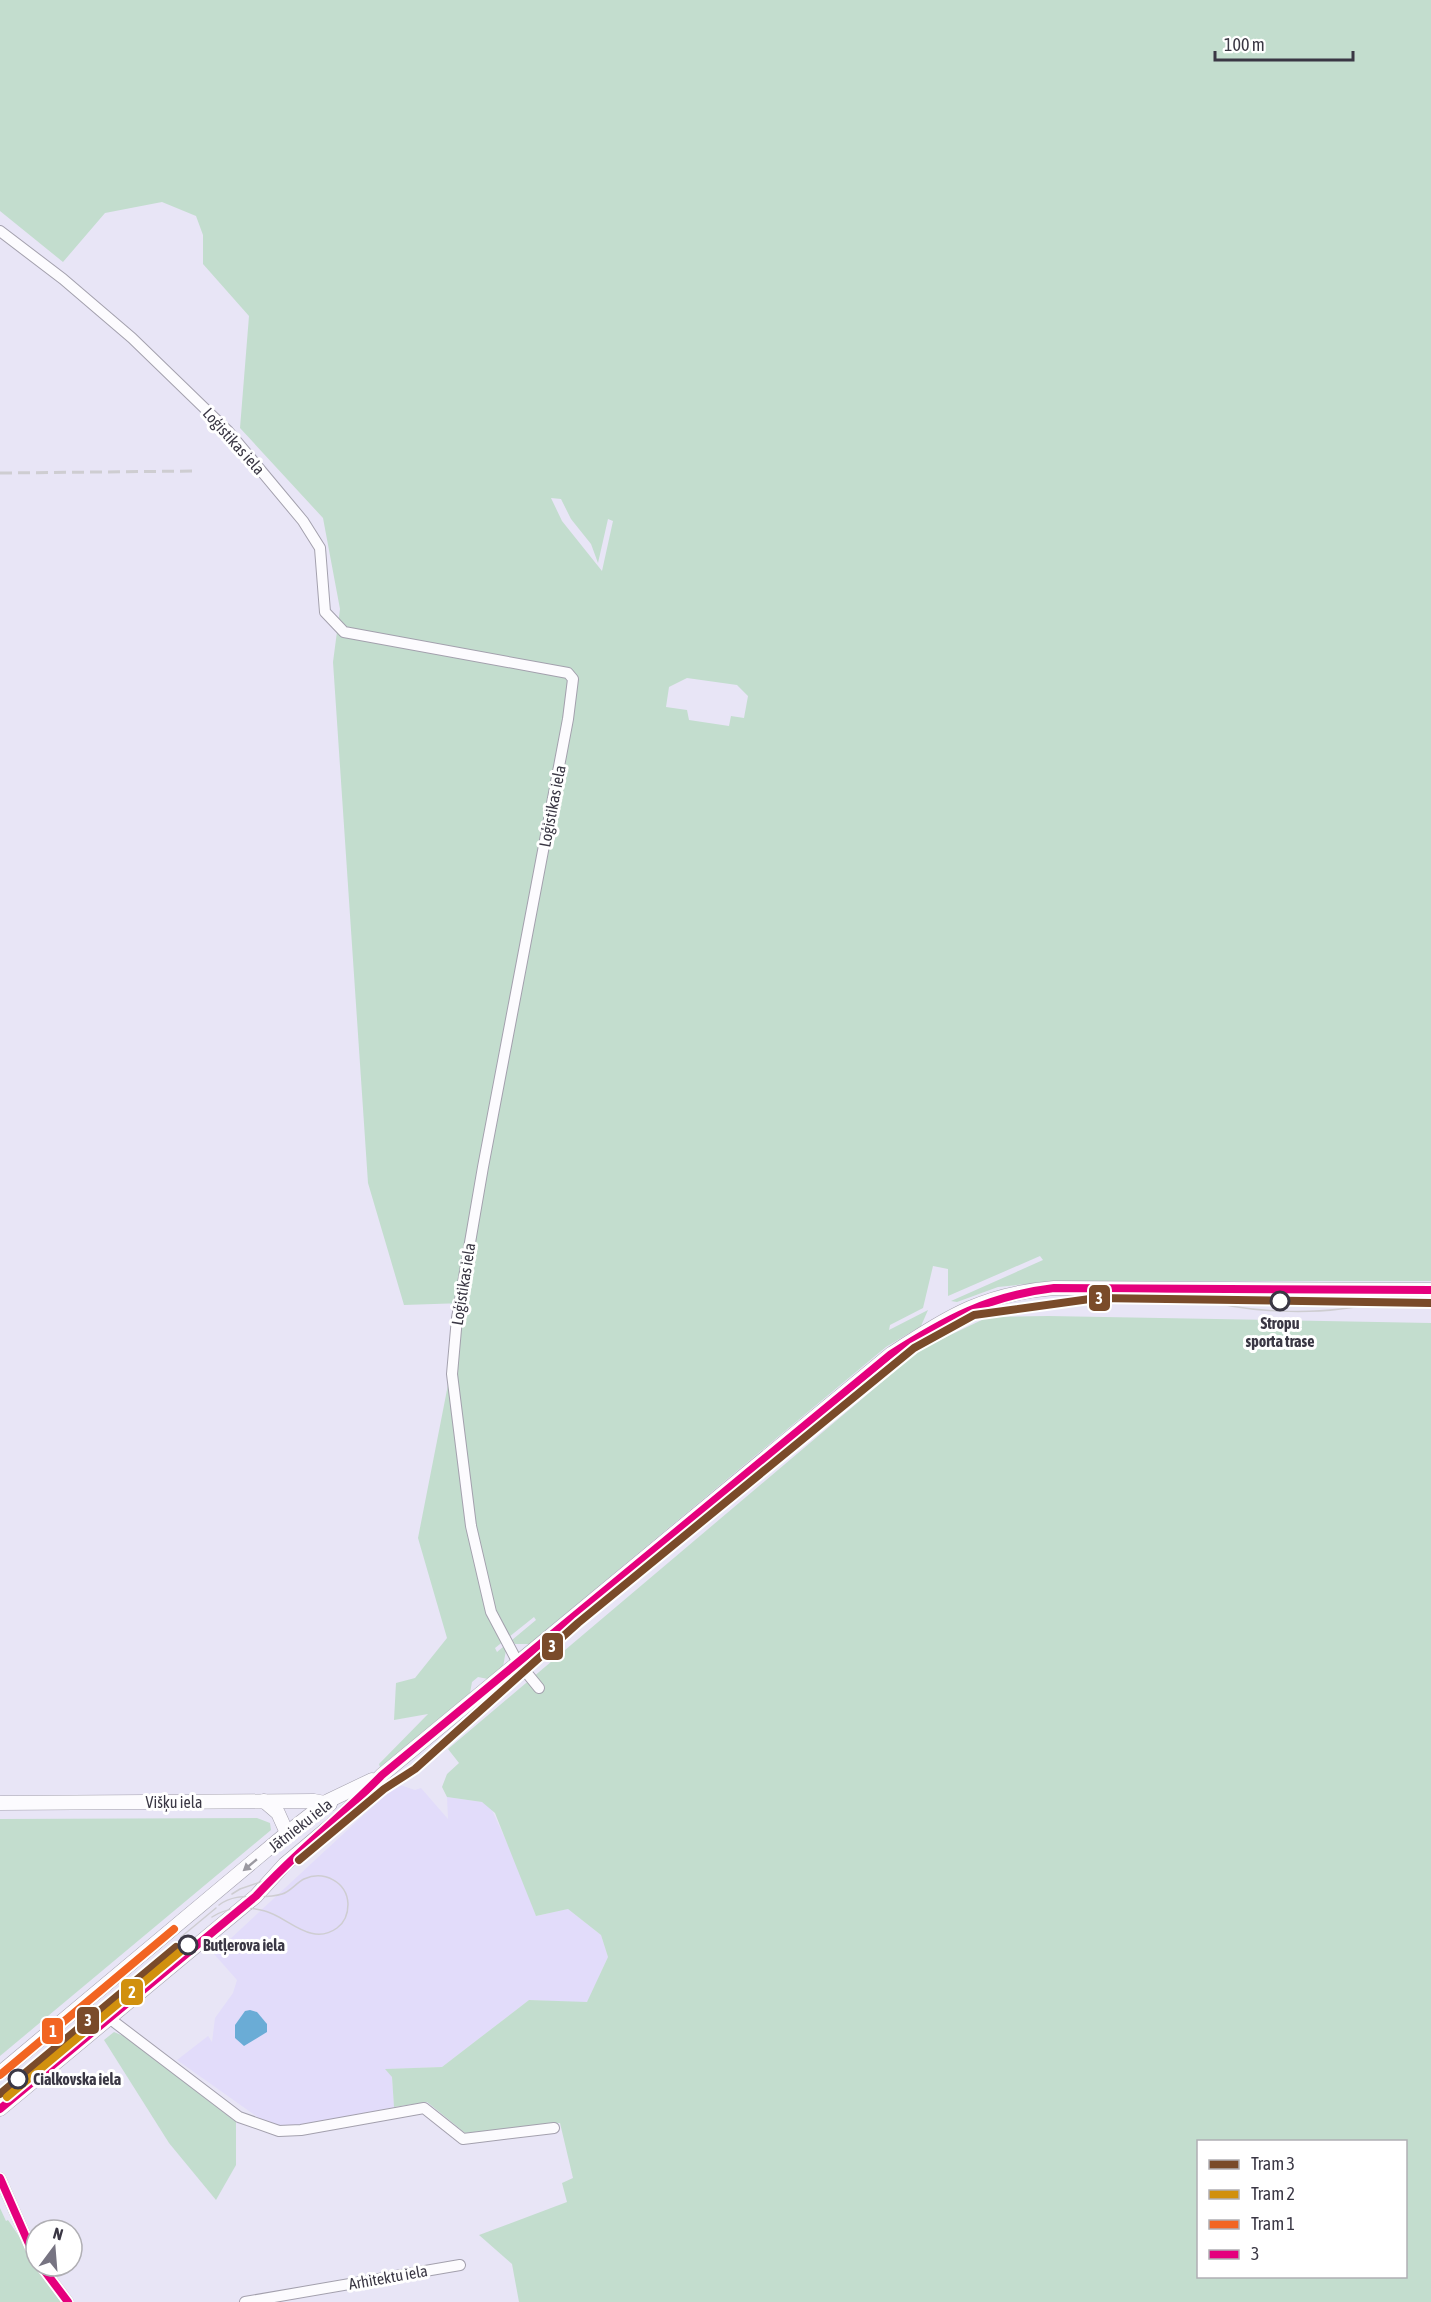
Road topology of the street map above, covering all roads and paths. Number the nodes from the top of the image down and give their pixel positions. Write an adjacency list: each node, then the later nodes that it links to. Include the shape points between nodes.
1 (0, 231): 3 (street, Loģistikas iela, via 132,338 228,431 303,521 320,548 325,612 344,632 568,673 573,679 481,1179 457,1318 452,1374 471,1526 490,1612)
2 (1431, 1290): 3 (street, via 1089,1286 1025,1290 980,1302 891,1354)
3 (518, 1661): 4 (street, Loģistikas iela); 5 (street)
4 (539, 1688)
5 (382, 1775): 7 (street, Jātnieku iela); 9 (street, Jātnieku iela)
6 (264, 1801): 7 (street, Višķu iela); 8 (street, Višķu iela); 10 (street, via 278,1813)
7 (328, 1801): 9 (street); 10 (street, Jātnieku iela)
8 (0, 1803)
9 (341, 1817): 11 (street, Jātnieku iela, via 285,1864 256,1896)
10 (287, 1833): 12 (street, Jātnieku iela, one-way to 12)
11 (110, 2018): 13 (street, Jātnieku iela); 14 (street, via 246,2121 279,2131 424,2108 463,2139)
12 (0, 2073)
13 (0, 2109)
14 (554, 2128)
15 (0, 2178): 16 (street)
16 (24, 2233)
17 (460, 2265): 20 (street, Arhitektu iela)
18 (50, 2278): 19 (street)
19 (68, 2302)
20 (245, 2302)

